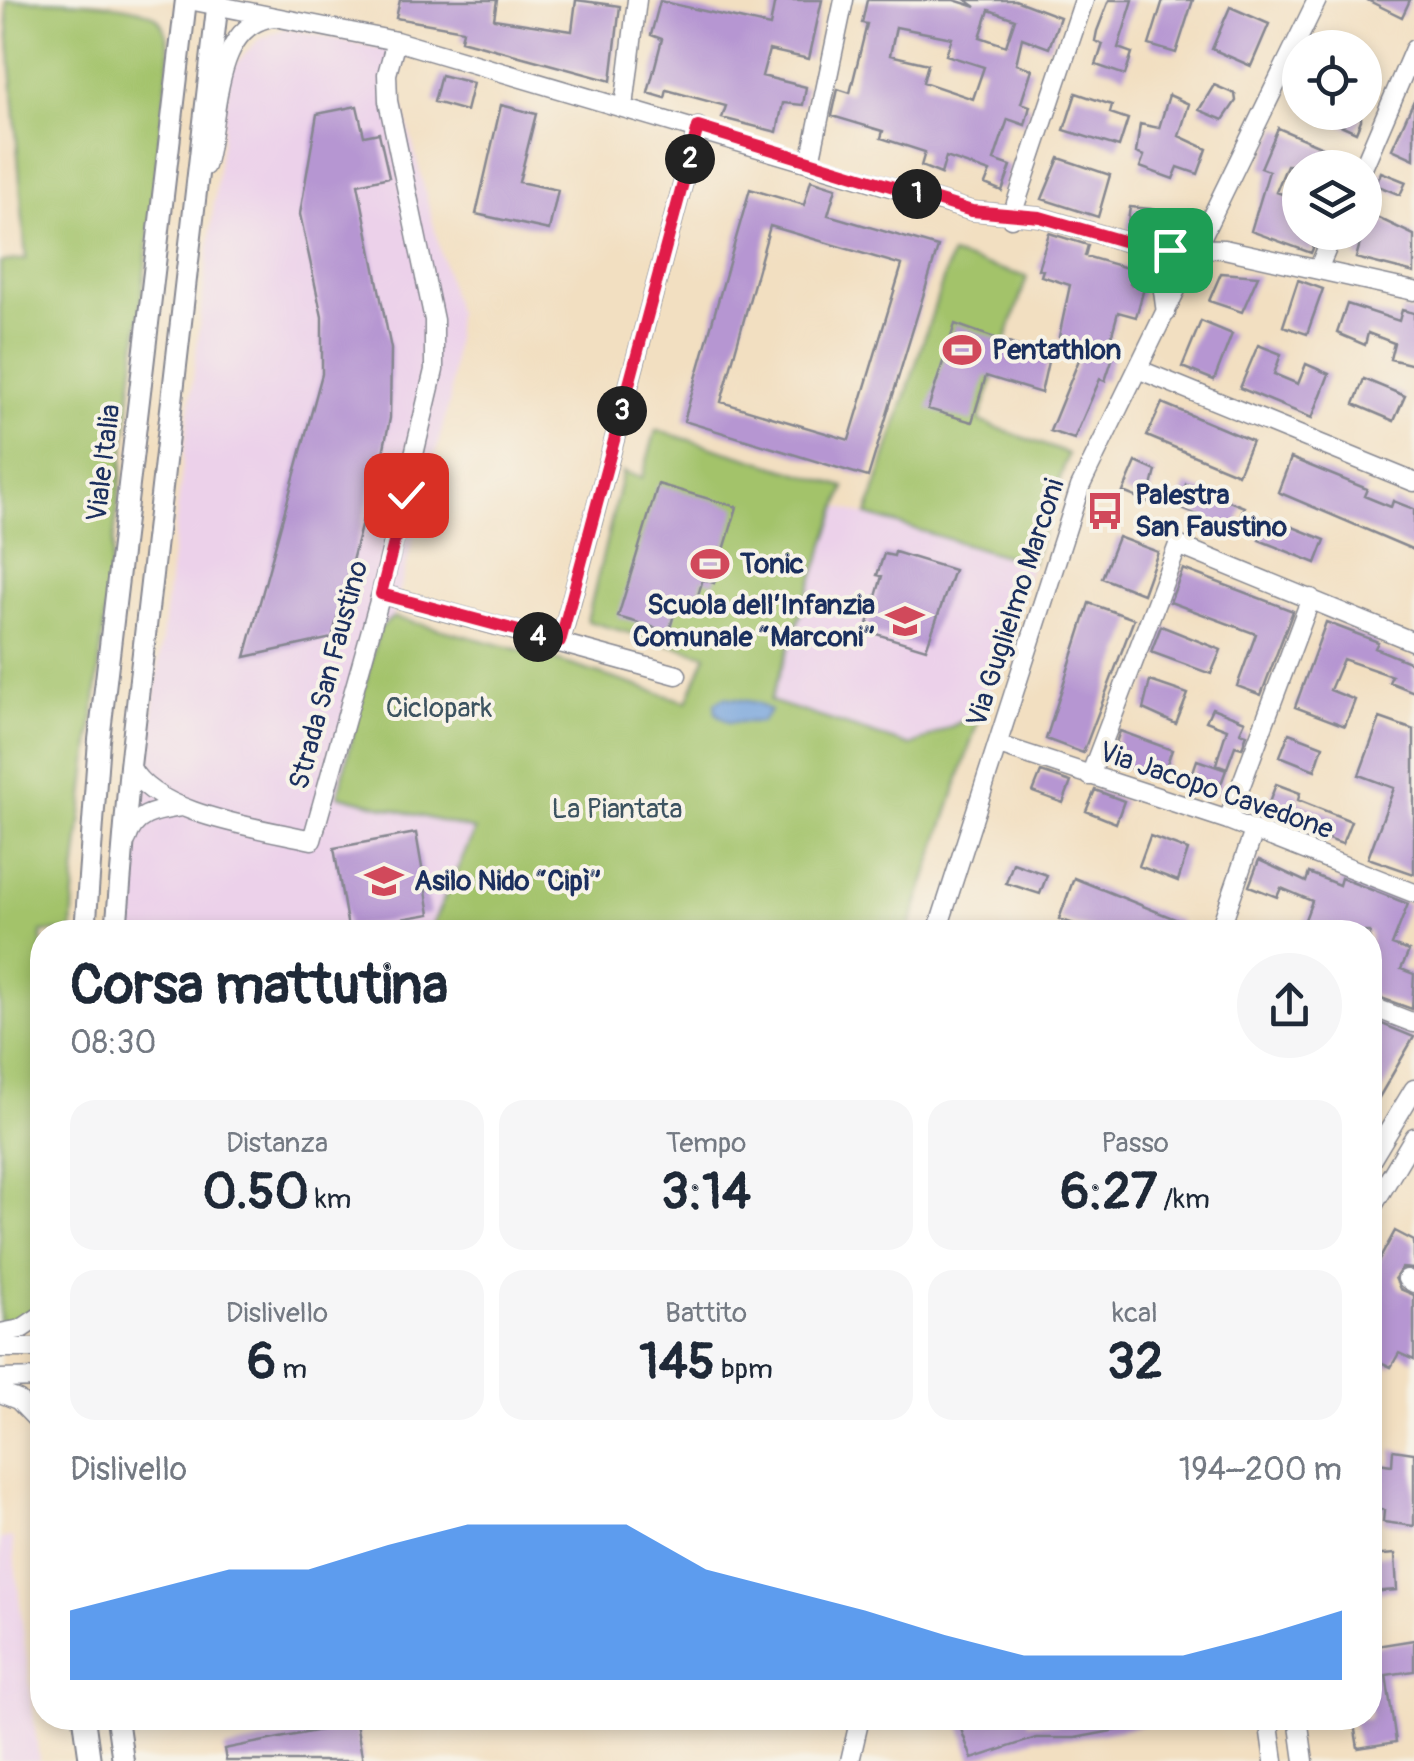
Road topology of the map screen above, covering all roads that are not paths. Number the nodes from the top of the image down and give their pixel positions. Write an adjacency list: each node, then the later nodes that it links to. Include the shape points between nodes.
1 (188, 0): 6 (street); 37 (main road, Viale Italia, via 98,740)
2 (638, 0): 10 (street)
3 (844, 0): 13 (street)
4 (1084, 0): 15 (street)
5 (1317, 0): 17 (street, Via Guglielmo Marconi)
6 (218, 2): 7 (street); 14 (main road)
7 (285, 16): 8 (street); 14 (street, via 258,19 232,42)
8 (396, 40): 10 (street); 24 (street, Strada San Faustino, via 388,101 435,347 430,397)
9 (1414, 49): 12 (street)
10 (624, 107): 11 (street)
11 (698, 127): 13 (street); 26 (street)
12 (1370, 150)
13 (810, 162): 15 (street)
14 (196, 193): 30 (main road)
15 (1012, 218): 16 (street, via 1040,217)
16 (1140, 246): 17 (street); 21 (street, via 1160,269)
17 (1198, 247): 19 (street); 21 (street, Via Guglielmo Marconi)
18 (1326, 250): 19 (street)
19 (1319, 267): 20 (street)
20 (1414, 291)
21 (1166, 316): 22 (street, Via Guglielmo Marconi)
22 (1140, 370): 23 (street); 29 (street, Via Guglielmo Marconi, via 1080,487)
23 (1414, 482)
24 (381, 594): 26 (street); 32 (street, Strada San Faustino, via 312,840)
25 (1311, 598): 27 (street); 31 (street, via 1178,546); 33 (street)
26 (560, 642): 28 (street)
27 (1414, 642)
28 (677, 675)
29 (999, 746): 31 (street, Via Jacopo Cavedone); 39 (street, Via Guglielmo Marconi)
30 (130, 766): 32 (street, Strada San Faustino, via 149,791); 35 (main road)
31 (1090, 776): 33 (street, Via Jacopo Cavedone)
32 (181, 807): 35 (street, via 150,812 132,824)
33 (1228, 820): 34 (street, Via Jacopo Cavedone)
34 (1254, 831): 36 (street, Via Jacopo Cavedone); 40 (street)
35 (122, 851): 38 (main road)
36 (1414, 893)
37 (86, 920)
38 (117, 920)
39 (941, 920)
40 (1223, 920)
41 (1382, 1010): 42 (street)
42 (1414, 1022)
43 (1414, 1089): 45 (street)
44 (1414, 1137): 46 (street)
45 (1382, 1142)
46 (1382, 1191)
47 (30, 1323): 48 (street)
48 (0, 1333)
49 (0, 1348): 50 (street)
50 (30, 1348)
51 (30, 1378): 52 (street)
52 (0, 1379)
53 (0, 1393): 54 (street)
54 (30, 1413)
55 (86, 1730): 60 (main road)
56 (119, 1730): 61 (main road)
57 (857, 1730): 62 (street)
58 (1270, 1730): 63 (street)
59 (1300, 1730): 64 (street)
60 (90, 1761)
61 (123, 1761)
62 (850, 1761)
63 (1274, 1761)
64 (1304, 1761)

